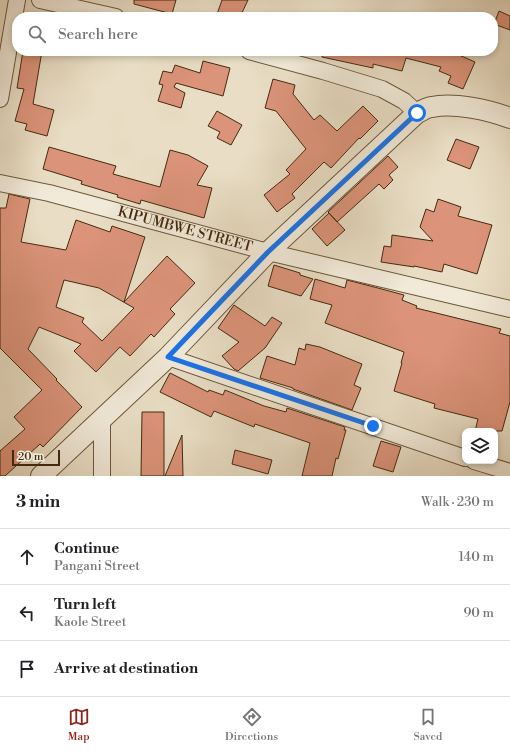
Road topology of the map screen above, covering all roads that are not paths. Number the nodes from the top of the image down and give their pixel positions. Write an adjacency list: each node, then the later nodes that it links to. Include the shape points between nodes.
1 (17, 0): 3 (street)
2 (40, 0): 4 (street)
3 (15, 12)
4 (94, 12)
5 (12, 29): 7 (street)
6 (268, 56): 8 (street, via 382,89 404,101)
7 (0, 99)
8 (417, 113): 9 (street, via 430,107 451,105); 11 (street)
9 (510, 118)
10 (0, 183): 11 (street, KIPUMBWE STREET, via 49,193)
11 (268, 252): 12 (street, KIPUMBWE STREET); 13 (street)
12 (510, 309)
13 (168, 357): 14 (street); 15 (street)
14 (102, 419): 18 (street); 19 (street)
15 (462, 457)
16 (484, 464): 17 (street)
17 (510, 472)
18 (41, 476)
19 (102, 476)

